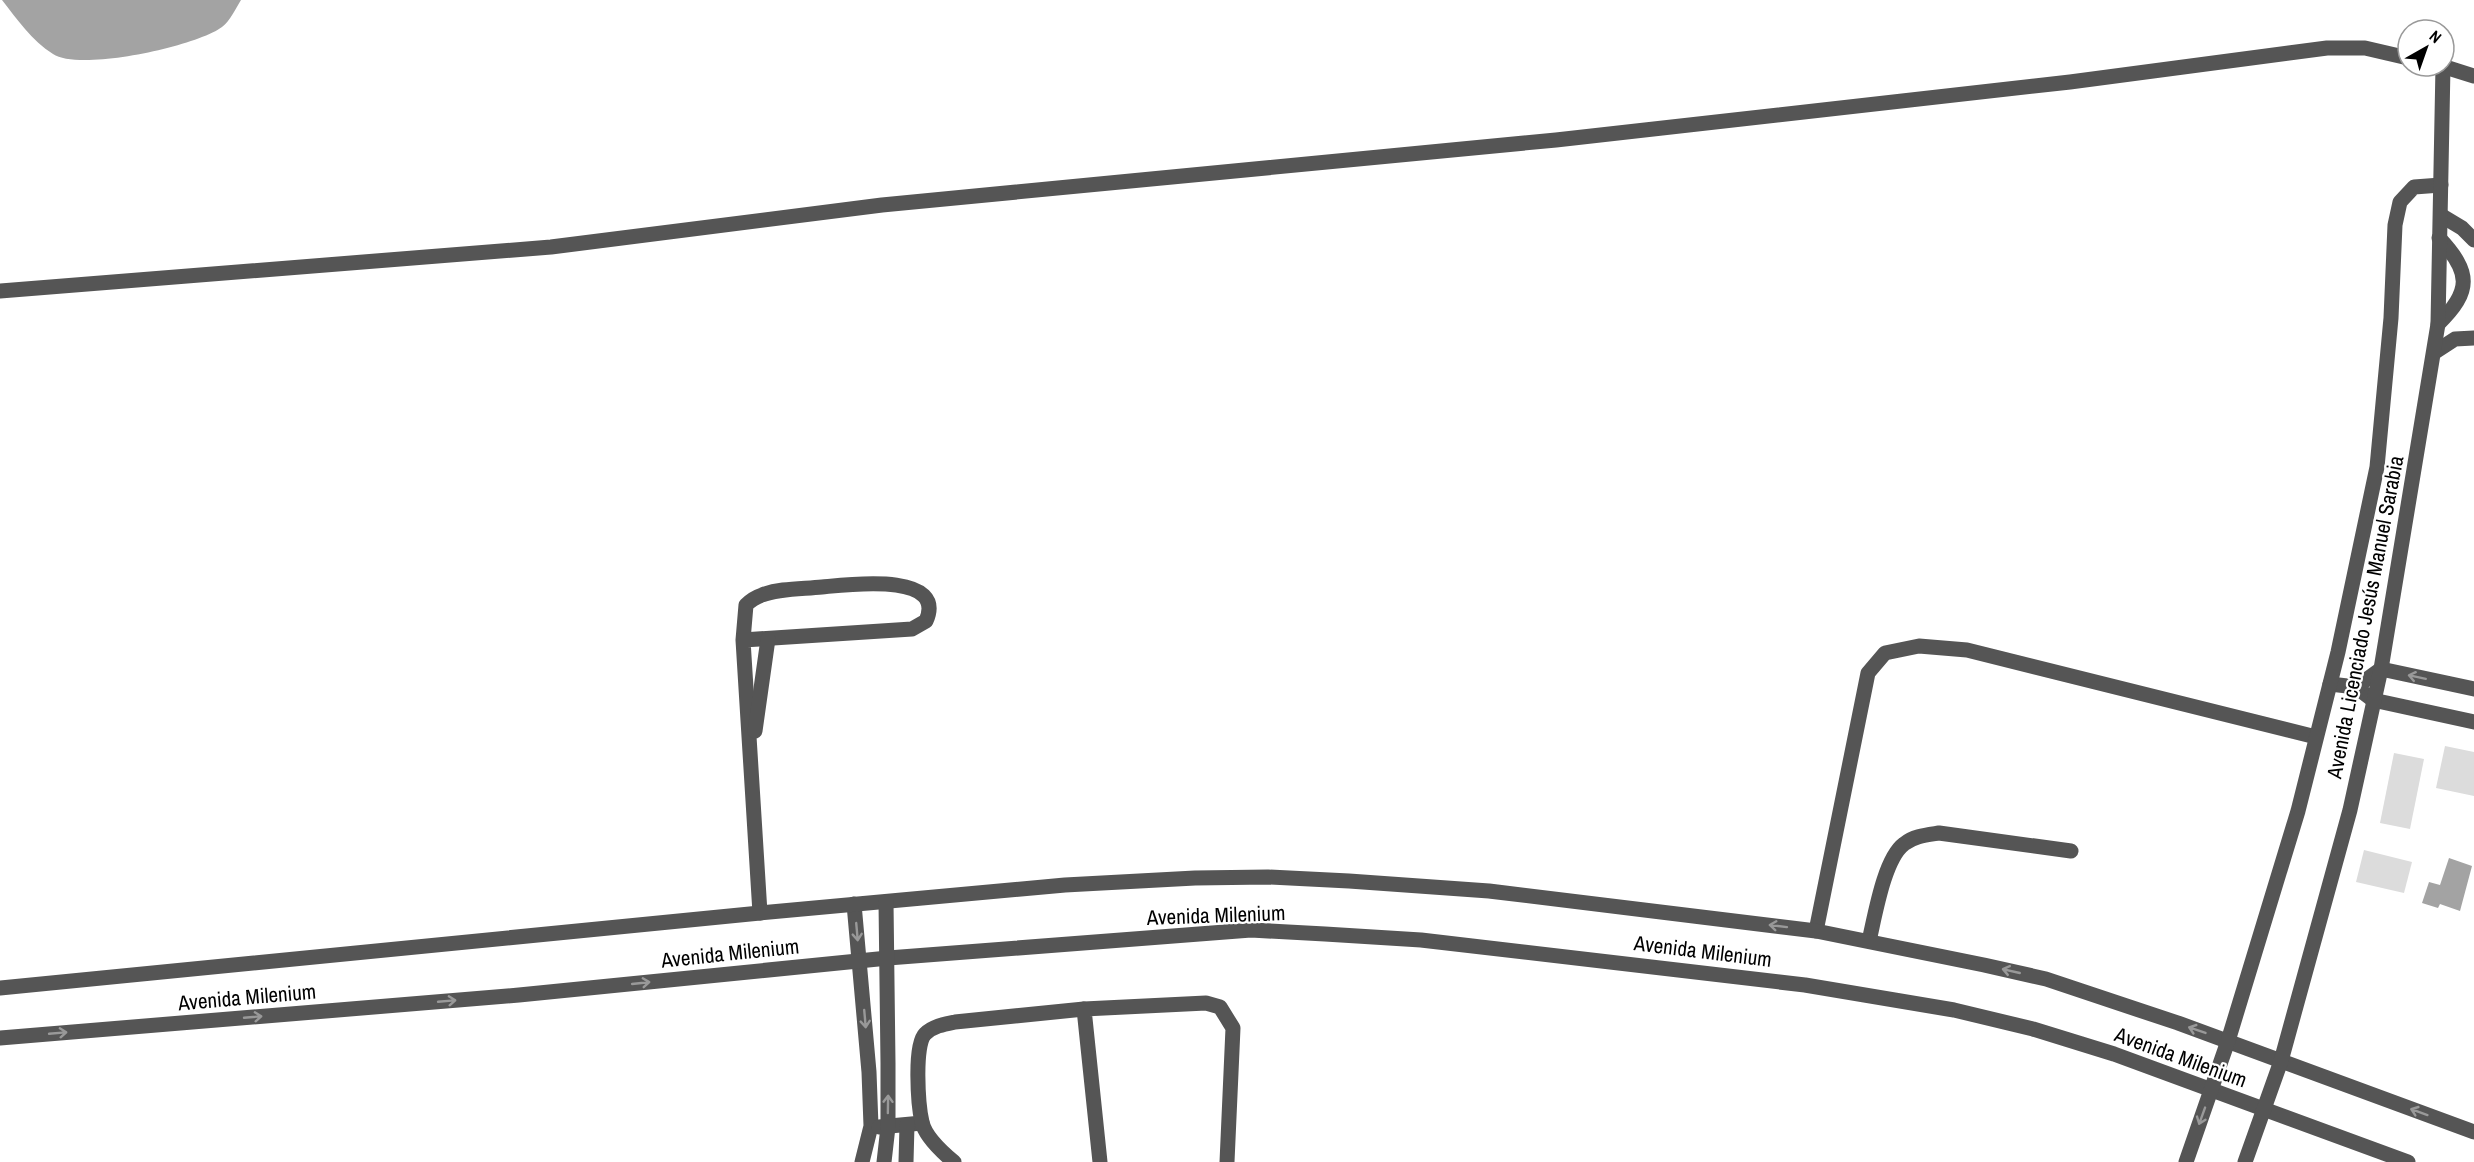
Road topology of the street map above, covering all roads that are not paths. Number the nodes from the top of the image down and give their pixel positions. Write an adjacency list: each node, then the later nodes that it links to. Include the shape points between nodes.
1 (2396, 55): 9 (street, via 2365,48 2327,48 2070,82 1556,140 882,205 551,247)
2 (2456, 70): 3 (street)
3 (2474, 75)
4 (2442, 78): 5 (street, Avenida Licenciado Jesús Manuel Sarabia)
5 (2441, 184): 6 (street, Avenida Licenciado Jesús Manuel Sarabia); 16 (street, Avenida Milenium, via 2414,187 2400,202 2377,467)
6 (2442, 216): 7 (street, Avenida Licenciado Jesús Manuel Sarabia); 8 (street)
7 (2439, 238): 10 (street, Avenida Licenciado Jesús Manuel Sarabia); 10 (street, via 2462,266 2465,282 2452,311)
8 (2474, 240)
9 (0, 291)
10 (2438, 324): 12 (street, Avenida Licenciado Jesús Manuel Sarabia)
11 (2474, 338): 12 (street, via 2455,339)
12 (2435, 352): 15 (street, Avenida Licenciado Jesús Manuel Sarabia)
13 (768, 639): 14 (street); 14 (street, via 912,629 926,621 928,602 920,593 881,582 764,594 746,604); 22 (street)
14 (743, 640): 22 (street)
15 (2381, 669): 17 (street); 18 (street, one-way to 15); 19 (street, Avenida Licenciado Jesús Manuel Sarabia)
16 (2330, 684): 17 (street); 21 (street, Avenida Milenium)
17 (2355, 687): 19 (street)
18 (2474, 689)
19 (2373, 700): 20 (street); 35 (street, Avenida Licenciado Jesús Manuel Sarabia, via 2350,810)
20 (2474, 722)
21 (2316, 737): 27 (street, via 1967,650 1919,646 1885,652 1868,673); 34 (street, Avenida Milenium, via 2298,811)
22 (750, 757): 26 (street)
23 (2071, 851): 28 (street, via 1939,833 1919,836 1903,844 1892,858)
24 (886, 902): 25 (street, Avenida Milenium); 27 (street, Avenida Milenium, one-way to 24, via 1489,891 1268,877 1065,885); 29 (street)
25 (854, 904): 26 (street, Avenida Milenium); 30 (street, one-way to 30)
26 (760, 913): 31 (street, Avenida Milenium)
27 (1816, 931): 28 (street, Avenida Milenium)
28 (1869, 941): 34 (street, Avenida Milenium, one-way to 28, via 2046,979)
29 (888, 958): 30 (street, Avenida Milenium); 36 (street, Avenida Milenium, via 1251,930 1421,939 1805,985 1954,1010 2114,1054); 40 (street, one-way to 29)
30 (860, 961): 33 (street, Avenida Milenium, one-way to 30, via 519,995); 39 (street, one-way to 39)
31 (0, 988)
32 (1084, 1009): 38 (street, via 955,1022 926,1032 918,1054); 46 (street); 47 (street, via 1206,1004 1220,1007 1233,1028)
33 (0, 1038)
34 (2228, 1041): 35 (street, Avenida Milenium); 36 (street)
35 (2280, 1061): 37 (street, Avenida Licenciado Jesús Manuel Sarabia); 41 (street, Avenida Milenium, one-way to 35)
36 (2212, 1090): 37 (street, Avenida Milenium); 48 (street, one-way to 48)
37 (2264, 1109): 49 (street, Avenida Licenciado Jesús Manuel Sarabia); 50 (street, Avenida Milenium)
38 (914, 1124): 40 (street); 44 (street); 45 (street)
39 (870, 1126): 40 (street); 42 (street)
40 (888, 1127): 43 (street)
41 (2474, 1132)
42 (862, 1162)
43 (884, 1162)
44 (906, 1162)
45 (954, 1162)
46 (1100, 1162)
47 (1227, 1162)
48 (2186, 1162)
49 (2245, 1162)
50 (2408, 1162)

